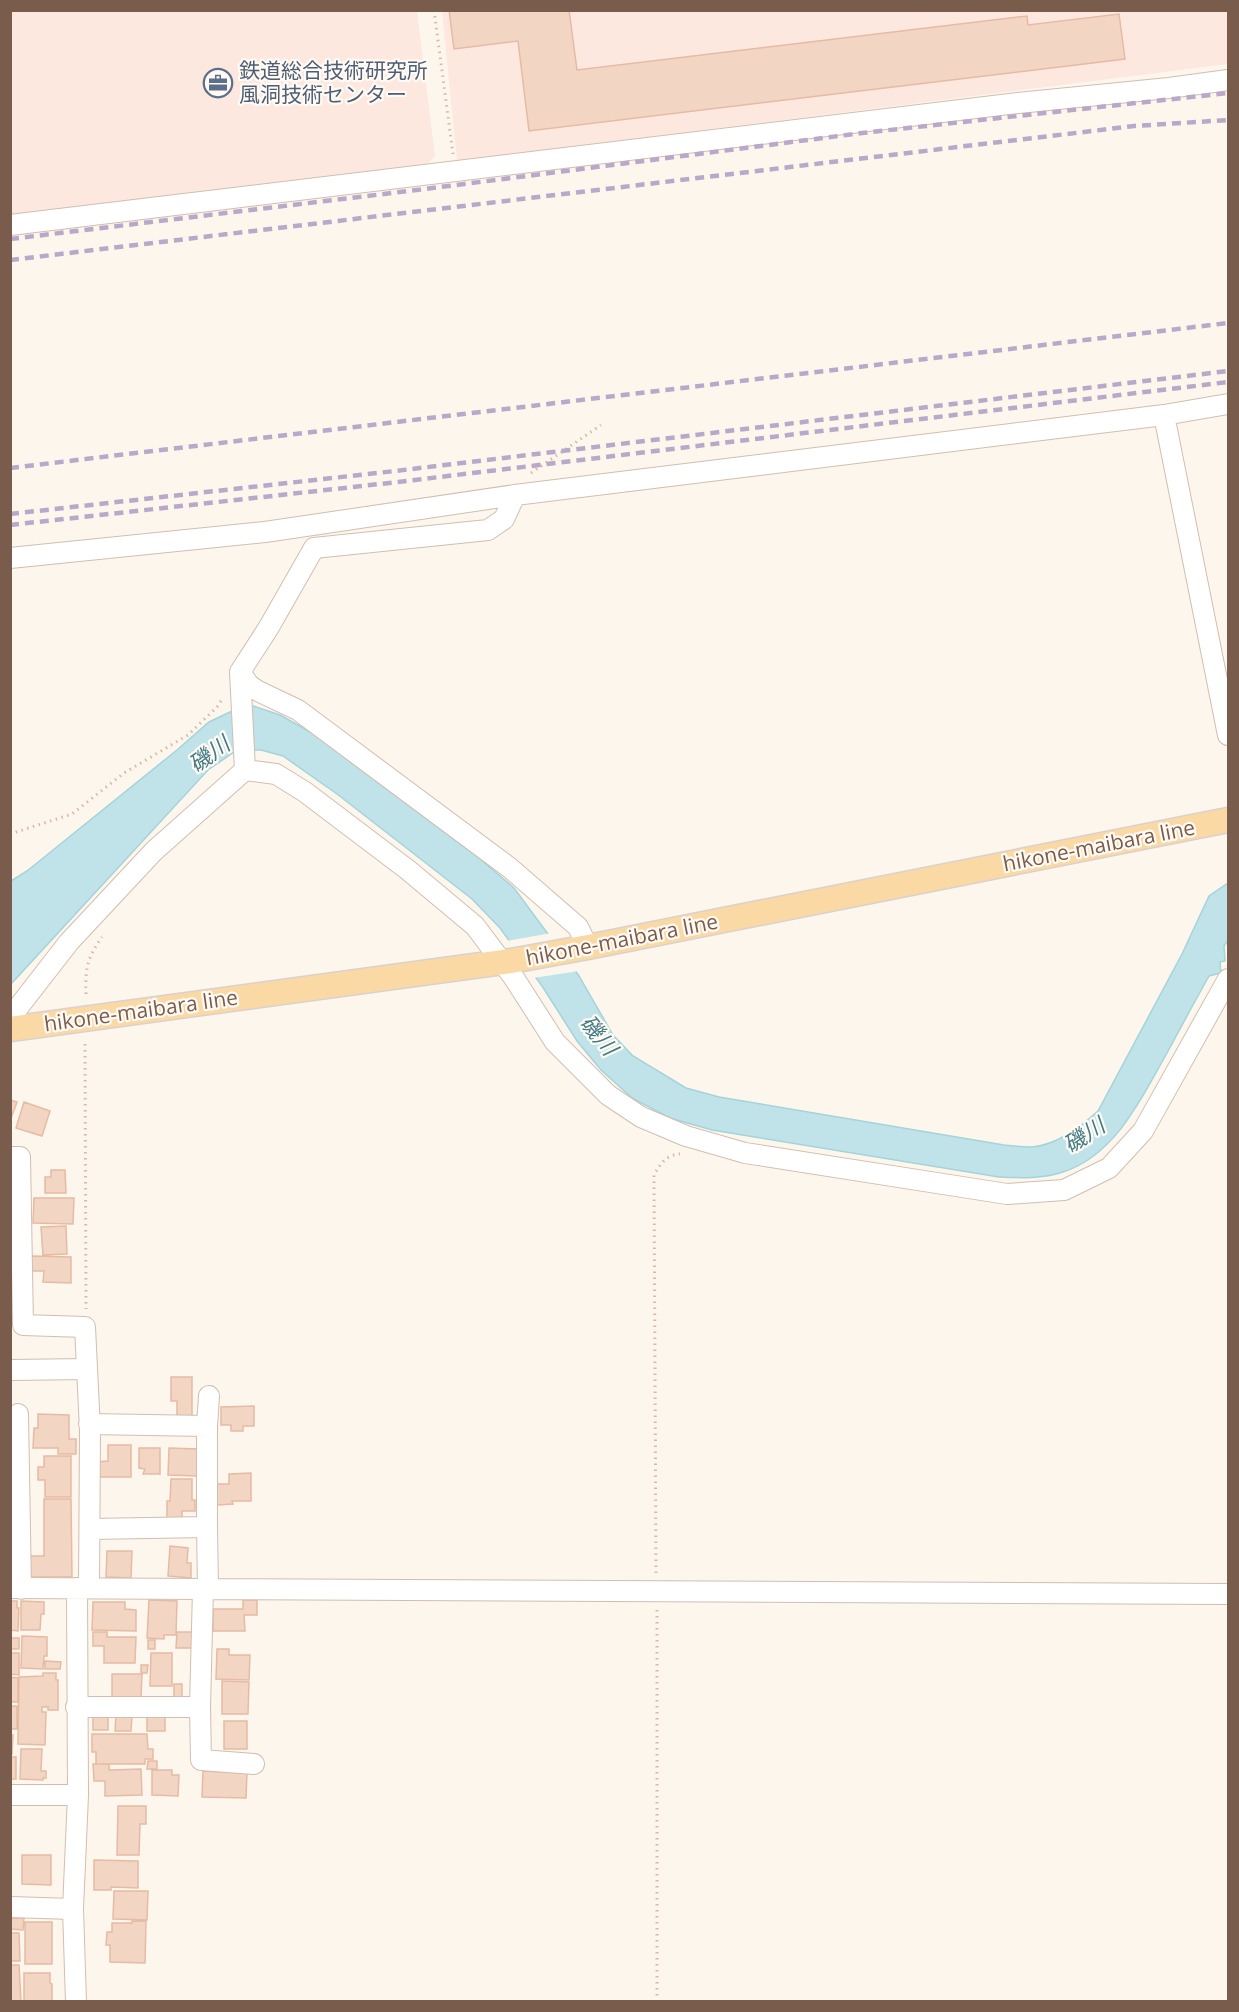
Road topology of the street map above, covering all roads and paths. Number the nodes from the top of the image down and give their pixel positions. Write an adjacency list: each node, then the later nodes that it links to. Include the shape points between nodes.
1 (434, 10): 3 (path)
2 (1228, 80): 4 (street)
3 (454, 159)
4 (10, 225)
5 (1228, 404): 6 (street)
6 (1164, 415): 8 (street); 11 (street)
7 (601, 425): 8 (path)
8 (519, 487): 9 (street, via 265,532); 10 (street, via 504,519 488,530 314,548)
9 (10, 558)
10 (240, 679): 12 (street); 14 (path, via 188,735 124,773 72,814); 15 (street, via 298,710 510,868 578,927)
11 (1228, 735)
12 (245, 765): 16 (street, via 276,774 305,792 475,926); 18 (street, via 146,859 69,942)
13 (1228, 820): 15 (main road, hikone-maibara line)
14 (10, 834)
15 (583, 948): 16 (main road, hikone-maibara line)
16 (507, 962): 17 (street, via 555,1042 608,1095 641,1117 686,1136 745,1153 1007,1194 1064,1190 1109,1168 1143,1131); 19 (main road, hikone-maibara line)
17 (1228, 979)
18 (10, 1018)
19 (10, 1029)
20 (85, 1044): 23 (path)
21 (682, 1154): 35 (path, via 661,1162 654,1175)
22 (10, 1157): 23 (street, via 20,1157 23,1325)
23 (85, 1327): 24 (street)
24 (87, 1369): 25 (street); 28 (street)
25 (10, 1370)
26 (209, 1396): 29 (street)
27 (18, 1414): 32 (street)
28 (89, 1424): 29 (street); 31 (street)
29 (207, 1426): 30 (street)
30 (207, 1527): 31 (street); 34 (street)
31 (90, 1529): 33 (street)
32 (16, 1588): 33 (street)
33 (83, 1588): 34 (street); 37 (street)
34 (205, 1589): 35 (street); 38 (street)
35 (657, 1591): 36 (street); 45 (path)
36 (1228, 1594)
37 (76, 1707): 38 (street); 41 (street)
38 (200, 1707): 39 (street, via 201,1761)
39 (254, 1764)
40 (10, 1795): 41 (street)
41 (78, 1795): 43 (street)
42 (10, 1907): 43 (street)
43 (73, 1909): 44 (street)
44 (76, 2001)
45 (657, 2001)

